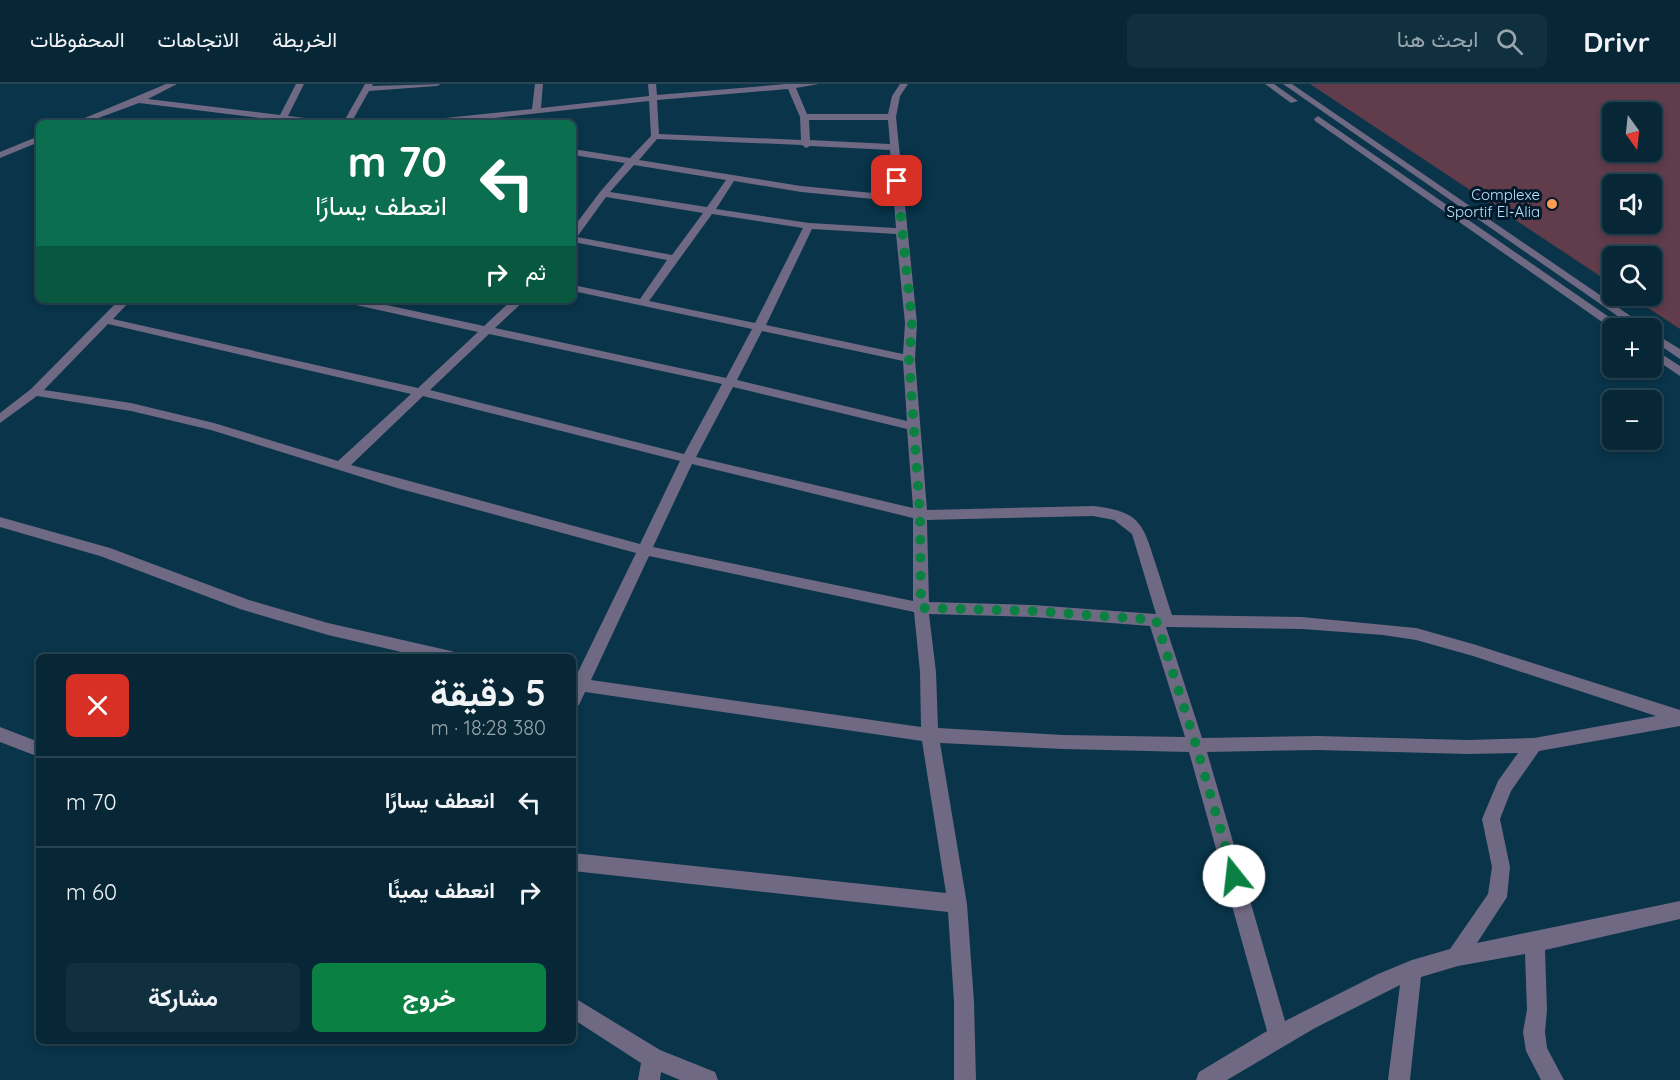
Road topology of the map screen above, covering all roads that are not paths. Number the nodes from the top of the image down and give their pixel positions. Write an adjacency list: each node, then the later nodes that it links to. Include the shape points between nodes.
1 (173, 84): 15 (street)
2 (300, 84): 19 (street)
3 (437, 84): 11 (street)
4 (538, 84): 17 (street)
5 (652, 84): 14 (street)
6 (736, 84): 13 (street)
7 (815, 84): 12 (street)
8 (904, 84): 21 (street, via 896,96)
9 (1269, 84): 49 (street)
10 (1287, 84): 50 (street)
11 (368, 86): 24 (street)
12 (791, 86): 13 (street); 20 (street)
13 (745, 91): 14 (street)
14 (653, 98): 16 (street); 28 (street)
15 (138, 100): 19 (street); 22 (street)
16 (557, 108): 17 (street); 27 (street)
17 (536, 110): 18 (street)
18 (517, 112): 25 (street); 26 (street)
19 (283, 117): 23 (street)
20 (804, 117): 21 (street); 30 (street)
21 (892, 117): 31 (street)
22 (85, 120)
23 (302, 120)
24 (349, 120)
25 (451, 120)
26 (502, 120)
27 (549, 120)
28 (655, 136): 30 (street); 34 (street)
29 (36, 140): 33 (street)
30 (806, 145): 31 (street)
31 (894, 147): 37 (street)
32 (576, 152): 34 (street)
33 (0, 155)
34 (632, 161): 35 (street); 36 (street)
35 (731, 179): 37 (street); 38 (street)
36 (603, 194): 38 (street); 41 (street)
37 (898, 198): 40 (street)
38 (711, 211): 39 (street); 43 (street)
39 (809, 226): 40 (street); 53 (street)
40 (901, 231): 56 (street, via 912,323)
41 (576, 233)
42 (576, 238): 43 (street)
43 (673, 258): 45 (street)
44 (576, 289): 45 (street)
45 (643, 302): 53 (street)
46 (122, 303): 51 (street)
47 (361, 303): 52 (street)
48 (516, 303): 52 (street)
49 (1604, 318)
50 (1627, 318)
51 (104, 320): 60 (street); 61 (street)
52 (486, 329): 59 (street); 61 (street)
53 (758, 329): 56 (street); 59 (street)
54 (1662, 342): 55 (street)
55 (1680, 355)
56 (909, 359): 63 (street)
57 (1662, 359): 58 (street)
58 (1680, 372)
59 (728, 382): 63 (street); 64 (street)
60 (35, 392): 62 (street); 65 (street, via 131,407 203,424)
61 (419, 392): 64 (street); 65 (street)
62 (0, 418)
63 (912, 426): 66 (street)
64 (688, 459): 66 (street); 68 (street)
65 (341, 466): 68 (street)
66 (920, 515): 69 (street); 70 (street, via 1094,511 1123,517 1139,532)
67 (0, 522): 71 (street, via 105,552 308,623)
68 (644, 550): 69 (street); 72 (street)
69 (921, 608): 70 (street); 76 (street)
70 (1161, 620): 74 (street, via 1302,623 1416,634); 77 (street)
71 (438, 654)
72 (576, 688)
73 (576, 690): 76 (street)
74 (1680, 718): 78 (street)
75 (0, 734): 79 (street)
76 (930, 735): 77 (street); 81 (street)
77 (1196, 745): 78 (street); 87 (street)
78 (1534, 745): 84 (street, via 1504,787 1491,819 1500,852 1497,897)
79 (36, 749)
80 (576, 862): 81 (street)
81 (957, 904): 91 (street)
82 (1680, 910): 83 (street)
83 (1535, 943): 84 (street); 94 (street, via 1534,1032 1537,1051)
84 (1457, 955): 85 (street)
85 (1412, 970): 87 (street); 93 (street)
86 (576, 1009): 88 (street)
87 (1279, 1035): 92 (street)
88 (653, 1058): 89 (street); 90 (street)
89 (649, 1080)
90 (707, 1080)
91 (965, 1080)
92 (1207, 1080)
93 (1400, 1080)
94 (1553, 1080)

